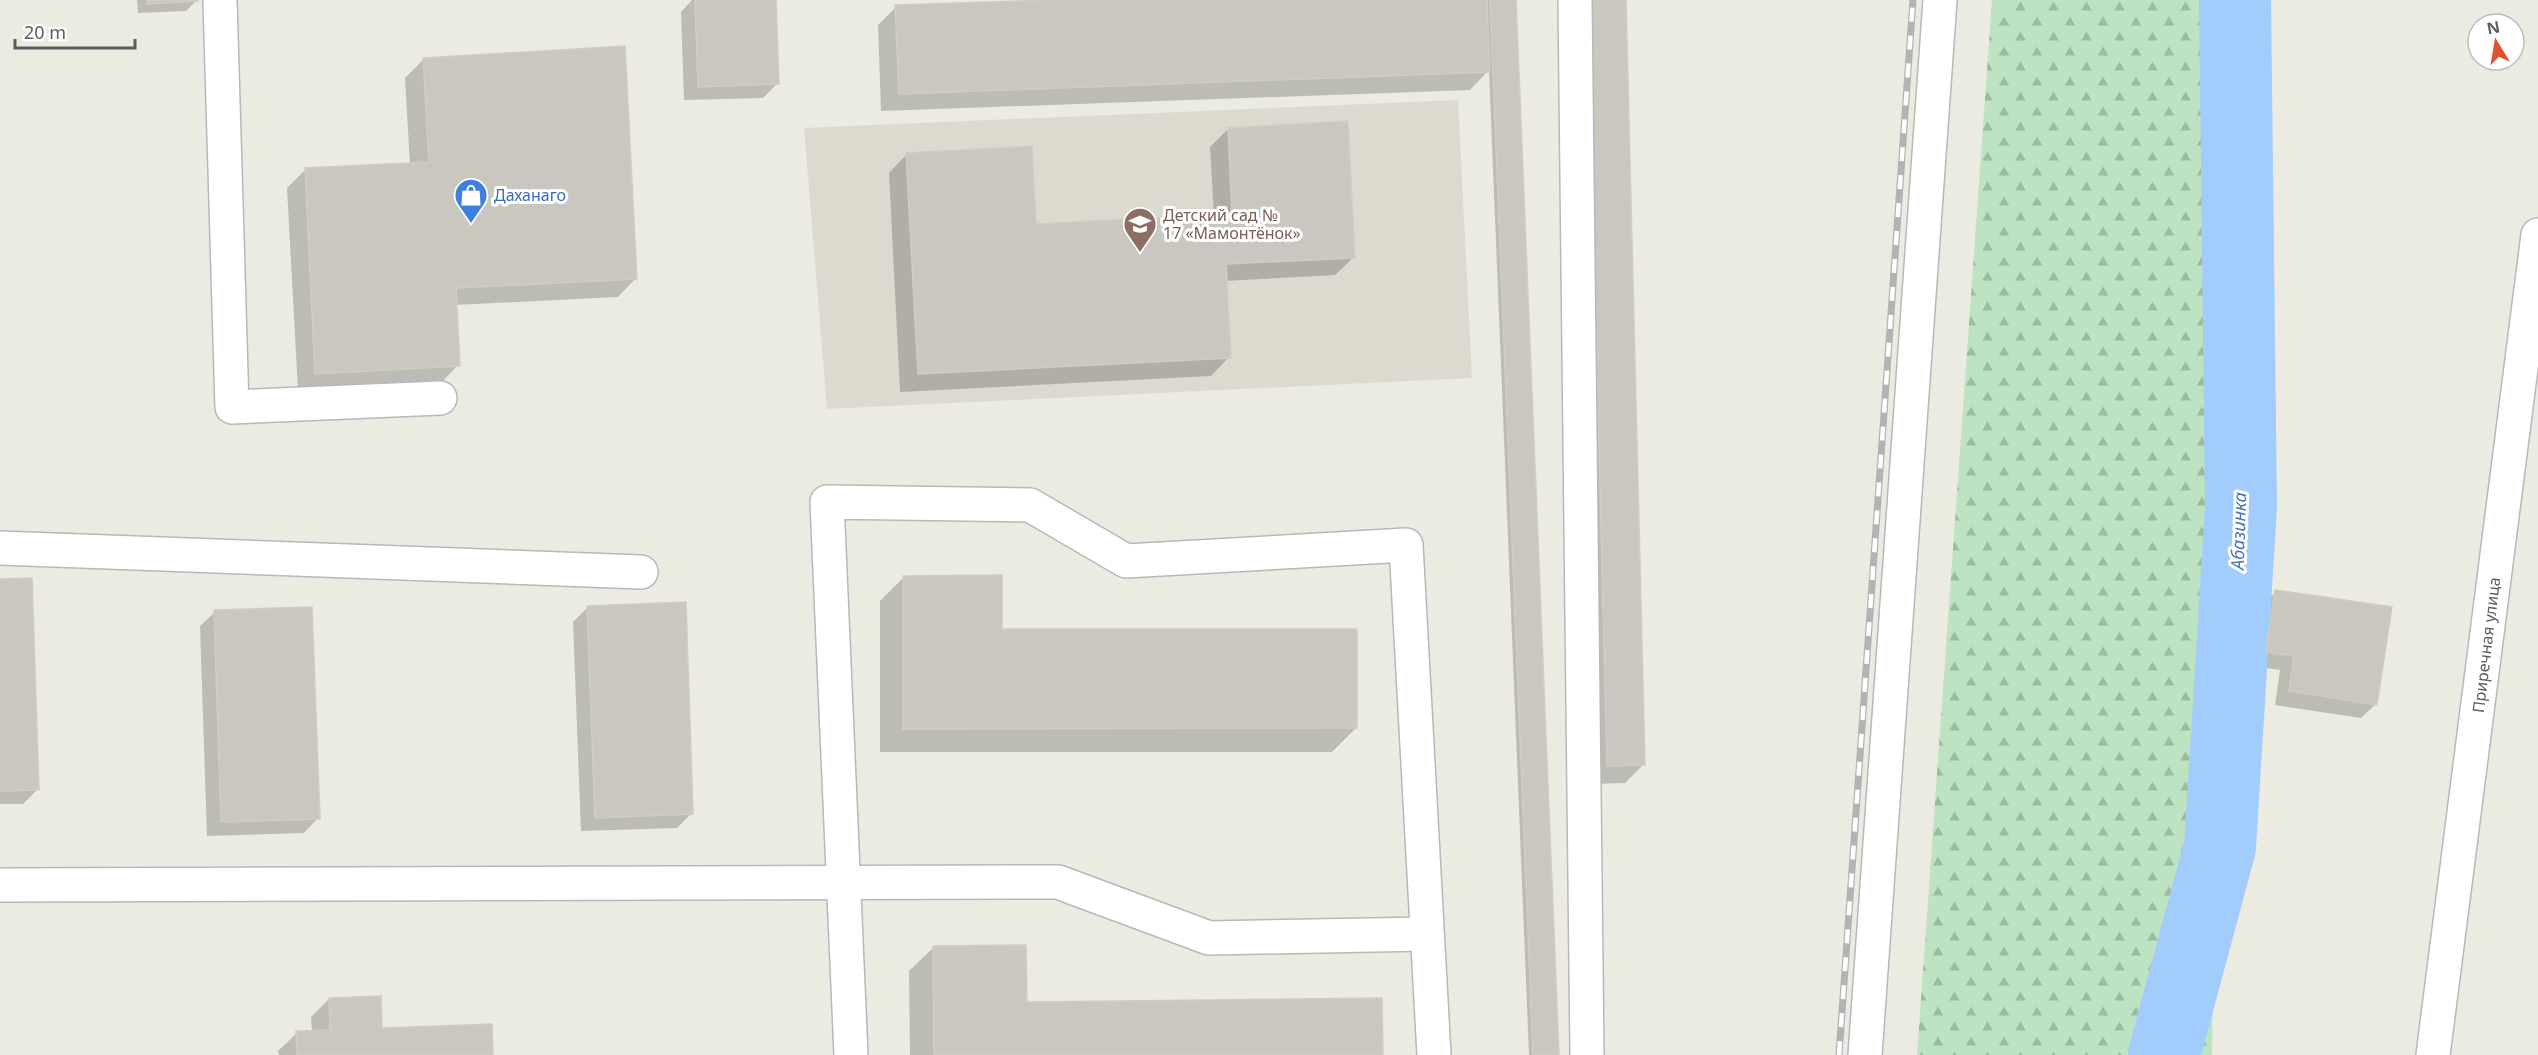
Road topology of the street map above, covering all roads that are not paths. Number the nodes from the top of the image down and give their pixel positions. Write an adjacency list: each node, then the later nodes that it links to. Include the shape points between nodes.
1 (220, 0): 5 (street, via 232,407)
2 (1575, 0): 13 (street)
3 (1940, 0): 14 (street)
4 (2538, 235): 15 (street, Приречная улица)
5 (440, 398)
6 (0, 548): 7 (street)
7 (641, 572)
8 (844, 883): 9 (street); 10 (street, via 1058,882 1209,938); 10 (street, via 827,502 1030,505 1126,561 1406,544); 11 (street)
9 (0, 885)
10 (1426, 934): 12 (street)
11 (851, 1055)
12 (1434, 1055)
13 (1587, 1055)
14 (1865, 1055)
15 (2433, 1055)

